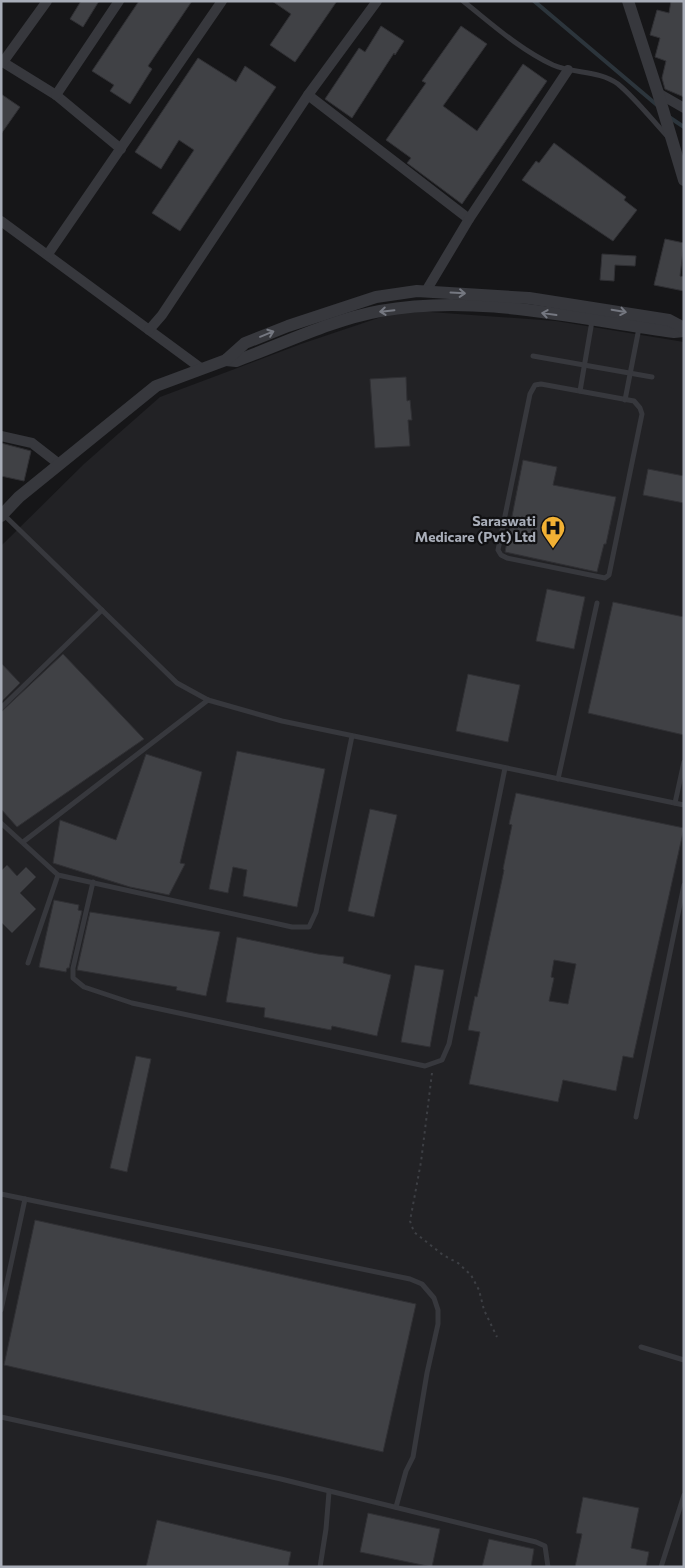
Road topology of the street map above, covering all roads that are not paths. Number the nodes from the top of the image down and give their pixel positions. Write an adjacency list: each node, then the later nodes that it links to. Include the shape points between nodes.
1 (47, 1): 7 (street)
2 (119, 1): 10 (street)
3 (222, 1): 15 (street)
4 (377, 1): 11 (street)
5 (463, 1): 8 (lane, via 525,51)
6 (628, 1): 9 (street)
7 (2, 62): 10 (street)
8 (568, 70): 13 (lane, via 596,74 618,84); 17 (street)
9 (658, 93): 12 (street); 13 (street)
10 (56, 95): 15 (street)
11 (308, 95): 17 (street); 24 (street)
12 (684, 108)
13 (670, 140): 14 (street); 16 (street)
14 (684, 148)
15 (121, 149): 19 (street)
16 (684, 180)
17 (469, 218): 20 (street)
18 (1, 221): 19 (street)
19 (48, 254): 24 (street)
20 (426, 292): 23 (street, one-way to 23, via 529,298 612,309 669,320); 26 (street, one-way to 20, via 245,344 330,311 376,297)
21 (592, 321): 22 (street); 26 (street, one-way to 26, via 486,305 380,311 236,361); 27 (lane)
22 (639, 327): 23 (street); 29 (lane)
23 (684, 329)
24 (150, 330): 28 (street)
25 (533, 356): 27 (lane)
26 (226, 360): 28 (street)
27 (584, 365): 29 (lane); 31 (lane)
28 (202, 369): 34 (street, via 156,386)
29 (630, 373): 30 (lane); 32 (lane)
30 (652, 377)
31 (580, 391): 32 (lane); 32 (lane, via 541,384 532,388 498,550 507,558 600,578 608,575 642,414 637,404)
32 (625, 400)
33 (1, 436): 34 (street, via 32,443)
34 (59, 464): 35 (street)
35 (2, 515): 37 (lane)
36 (597, 603): 43 (lane)
37 (102, 610): 38 (lane, via 177,683); 39 (lane)
38 (208, 700): 40 (lane); 47 (lane)
39 (1, 708)
40 (352, 736): 42 (lane); 49 (lane, via 316,912 309,927 292,927)
41 (684, 762): 44 (lane)
42 (505, 768): 43 (lane); 49 (lane, via 450,1044 442,1060 425,1066 150,1007 84,987 73,978 73,968)
43 (558, 779): 44 (lane)
44 (674, 803): 45 (lane)
45 (684, 805)
46 (1, 823): 47 (lane)
47 (23, 842): 48 (lane)
48 (58, 875): 49 (lane); 51 (lane)
49 (93, 882)
50 (684, 885): 52 (lane)
51 (28, 963)
52 (636, 1117)
53 (1, 1194): 54 (lane)
54 (25, 1199): 55 (lane); 61 (lane, via 400,1276 422,1284 434,1298 438,1324 426,1373 415,1449)
55 (1, 1310)
56 (641, 1347): 57 (lane)
57 (684, 1360)
58 (1, 1417): 59 (lane)
59 (329, 1492): 61 (lane); 62 (lane)
60 (684, 1495): 64 (lane)
61 (396, 1507): 63 (lane, via 536,1542 545,1546)
62 (320, 1567)
63 (548, 1567)
64 (661, 1567)

